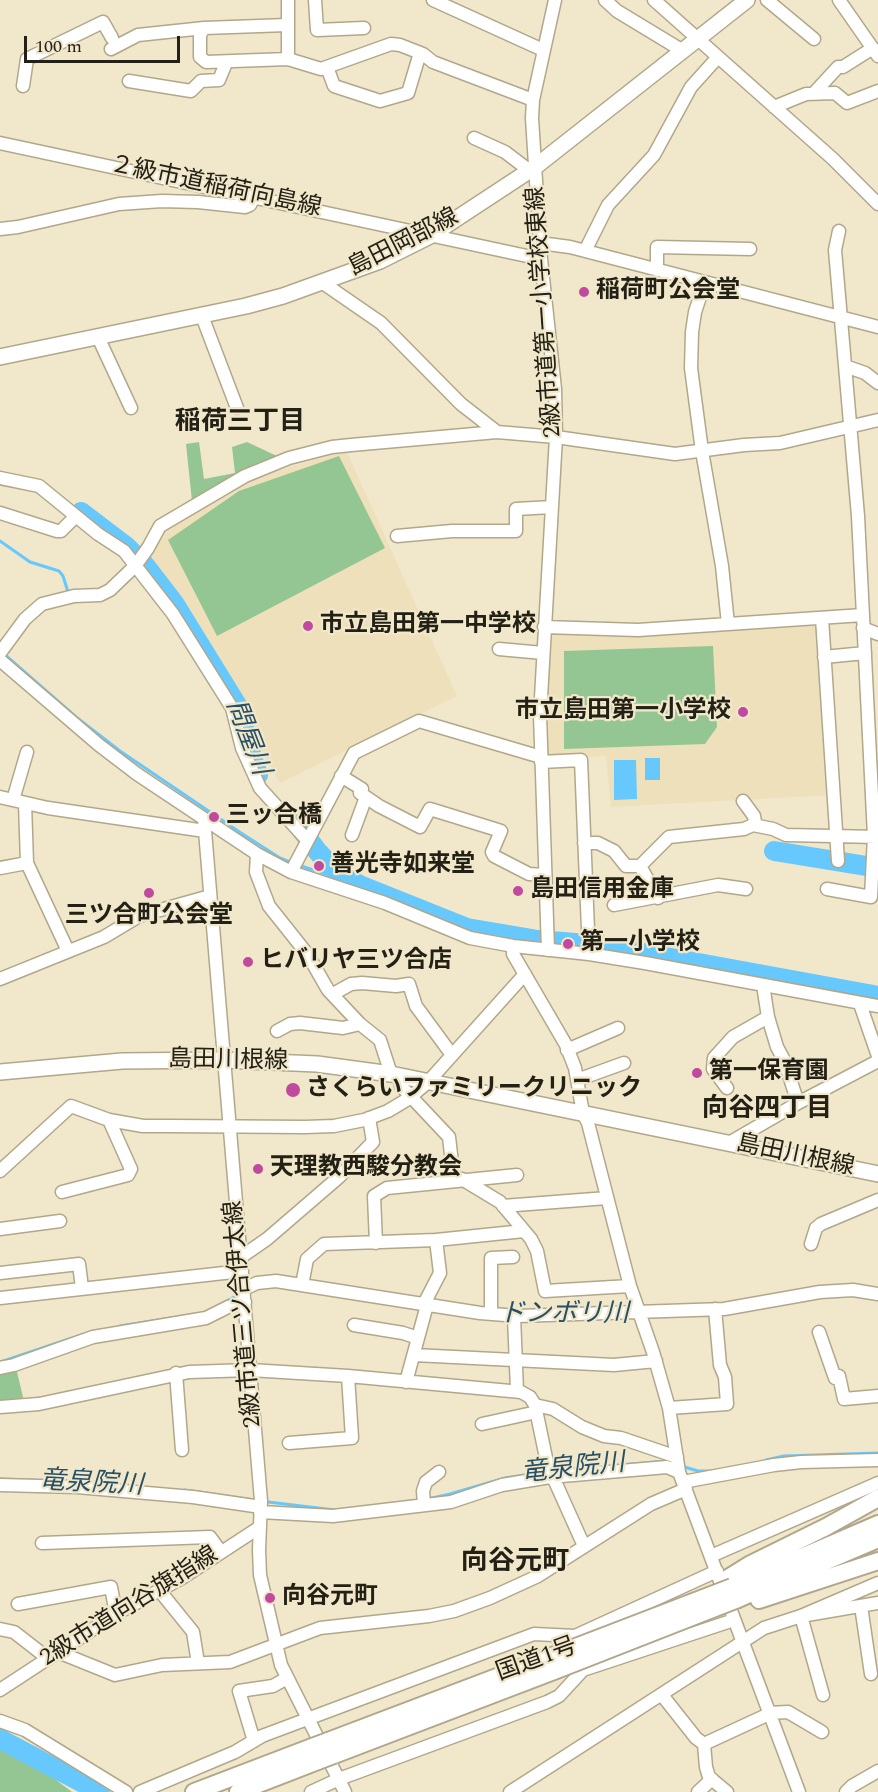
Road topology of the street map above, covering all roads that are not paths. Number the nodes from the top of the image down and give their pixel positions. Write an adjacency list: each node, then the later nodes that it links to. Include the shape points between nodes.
1 (288, 0): 10 (street)
2 (315, 0): 12 (street, via 318,30)
3 (433, 0): 15 (street)
4 (555, 0): 15 (street, 2級市道第一小学校東線)
5 (605, 0): 16 (street)
6 (654, 0): 13 (street)
7 (747, 0): 13 (main road, 島田岡部線)
8 (767, 0): 14 (street)
9 (838, 0): 17 (street)
10 (287, 26): 11 (street); 20 (street)
11 (204, 28): 21 (street, via 200,35 200,57 206,62); 24 (street, via 138,35 112,44 103,22 27,59)
12 (364, 28)
13 (698, 39): 16 (main road, 島田岡部線); 19 (street)
14 (814, 39)
15 (543, 50): 27 (street, 2級市道第一小学校東線)
16 (683, 51): 31 (main road, 島田岡部線)
17 (875, 52): 26 (street, via 838,67)
18 (420, 53): 22 (street, via 392,44); 22 (street, via 408,93 380,100 334,86); 27 (street, via 433,62)
19 (718, 57): 28 (street); 39 (street, via 691,87 654,155 608,205)
20 (288, 59): 21 (street); 22 (street, via 321,69)
21 (226, 63): 23 (street, via 219,80 201,81 191,92)
22 (327, 67)
23 (129, 81)
24 (23, 86)
25 (878, 91): 26 (street, via 847,103 835,93)
26 (814, 93): 28 (street)
27 (533, 100): 31 (street, 2級市道第一小学校東線)
28 (774, 107): 33 (street)
29 (474, 138): 31 (street)
30 (0, 143): 32 (street, ２級市道稲荷向島線)
31 (532, 169): 36 (main road, 島田岡部線); 37 (street, 2級市道第一小学校東線)
32 (254, 197): 34 (street, via 250,206 245,207 162,201 119,204); 36 (street, ２級市道稲荷向島線)
33 (878, 204)
34 (0, 229)
35 (839, 231): 45 (street, via 835,250)
36 (430, 236): 40 (street, ２級市道稲荷向島線); 43 (main road, 島田岡部線)
37 (540, 243): 39 (street); 40 (street, 2級市道第一小学校東線)
38 (750, 249): 41 (street, via 657,247)
39 (585, 251): 41 (street)
40 (541, 259): 56 (street, 2級市道第一小学校東線, via 555,389)
41 (657, 270): 42 (street)
42 (705, 282): 45 (street); 57 (street, via 695,312 690,350)
43 (322, 283): 44 (main road, 島田岡部線); 55 (street, via 381,323 461,404)
44 (202, 316): 47 (main road, 島田岡部線); 52 (street)
45 (841, 318): 46 (street); 49 (street)
46 (878, 327)
47 (98, 337): 48 (main road, 島田岡部線); 51 (street)
48 (0, 357)
49 (845, 366): 50 (street); 54 (street)
50 (878, 383)
51 (131, 408)
52 (237, 408)
53 (878, 420): 54 (street)
54 (850, 426): 57 (street, via 780,443); 64 (street)
55 (497, 432): 56 (street); 63 (street, via 332,447 289,458 245,476 160,526)
56 (556, 437): 57 (street, via 665,454); 59 (street, 2級市道第一小学校東線)
57 (702, 452): 66 (street)
58 (0, 478): 61 (street, via 39,486)
59 (552, 507): 62 (street, via 516,509 516,531); 67 (street, 2級市道第一小学校東線)
60 (0, 513): 61 (street, via 57,531 62,531)
61 (76, 516): 63 (street, via 124,551)
62 (397, 536)
63 (135, 566): 71 (street, via 100,595 42,604 25,619); 87 (street, via 174,614 232,708 242,748 260,788)
64 (863, 615): 65 (street); 68 (street)
65 (822, 618): 66 (street); 74 (street)
66 (728, 624): 67 (street, via 638,630)
67 (544, 627): 72 (street, 2級市道第一小学校東線)
68 (863, 628): 69 (street); 73 (street)
69 (878, 634)
70 (499, 649): 72 (street)
71 (0, 653)
72 (543, 653): 77 (street, 2級市道第一小学校東線)
73 (865, 653): 74 (street); 86 (street)
74 (824, 657): 85 (street)
75 (0, 660): 82 (street, via 99,745)
76 (27, 752): 80 (street)
77 (541, 760): 78 (street, via 419,721 354,753); 88 (street, via 581,760); 95 (street, 2級市道第一小学校東線)
78 (341, 776): 79 (street, via 362,789 360,793); 87 (street)
79 (366, 797): 84 (street); 95 (street, via 420,827 430,809 501,831 492,852 494,856 529,874)
80 (12, 800): 82 (street); 91 (street)
81 (743, 801): 83 (street, via 754,816)
82 (205, 825): 89 (street); 98 (street, 2級市道三ツ合伊太線)
83 (753, 825): 85 (street, via 786,835); 92 (street, via 669,837)
84 (352, 835)
85 (838, 835): 86 (street); 90 (street)
86 (876, 837): 97 (street, via 871,897)
87 (307, 840): 94 (street)
88 (584, 843): 92 (street, via 598,843 614,851 626,866); 104 (street)
89 (257, 854): 94 (street); 108 (street, via 256,872 269,906)
90 (838, 861)
91 (27, 863): 93 (street); 103 (street)
92 (640, 866): 99 (street)
93 (0, 868)
94 (291, 872): 101 (street, via 385,903 470,938)
95 (545, 875): 102 (street, 2級市道第一小学校東線)
96 (746, 889): 99 (street, via 718,885)
97 (827, 889)
98 (210, 896): 103 (street, via 139,916 104,937); 118 (street, 2級市道三ツ合伊太線)
99 (658, 898): 100 (street)
100 (614, 905)
101 (513, 946): 102 (street); 105 (street, via 513,954)
102 (548, 948): 104 (street)
103 (68, 951): 106 (street)
104 (589, 954): 107 (street)
105 (525, 974): 115 (street); 116 (street)
106 (0, 979)
107 (763, 986): 109 (street); 111 (street)
108 (333, 994): 112 (street); 116 (street, via 351,984 409,984 416,1006)
109 (860, 1004): 110 (street); 117 (street)
110 (878, 1006)
111 (768, 1017): 125 (street, via 733,1037 714,1058 713,1069); 127 (street)
112 (360, 1024): 114 (street, via 343,1028 300,1023); 122 (street, via 380,1040)
113 (618, 1028): 115 (street)
114 (277, 1031)
115 (567, 1050): 123 (street)
116 (452, 1055): 124 (street)
117 (878, 1056)
118 (224, 1060): 121 (main road, 島田川根線, via 122,1061); 122 (main road, 島田川根線, via 316,1064); 131 (street, 2級市道三ツ合伊太線)
119 (878, 1061): 127 (street)
120 (624, 1063): 123 (street)
121 (0, 1072)
122 (395, 1075): 124 (main road, 島田川根線); 126 (street)
123 (577, 1080): 128 (street)
124 (428, 1082): 126 (street); 128 (main road, 島田川根線)
125 (727, 1088)
126 (411, 1096): 129 (street); 136 (street, via 449,1137)
127 (798, 1103): 132 (street)
128 (583, 1113): 132 (main road, 島田川根線); 138 (street)
129 (369, 1118): 131 (street, via 334,1126); 147 (street, via 373,1142 339,1177)
130 (109, 1120): 131 (street, via 143,1126); 133 (street, via 71,1106); 137 (street, via 131,1169 128,1175)
131 (229, 1125): 147 (street, 2級市道三ツ合伊太線)
132 (729, 1143): 134 (main road, 島田川根線)
133 (0, 1171)
134 (878, 1174)
135 (516, 1175): 136 (street)
136 (458, 1179): 140 (street); 145 (street, via 387,1188 374,1196)
137 (62, 1191)
138 (607, 1198): 140 (street); 152 (street)
139 (878, 1200): 146 (street, via 820,1224)
140 (503, 1206): 143 (street)
141 (60, 1221): 142 (street)
142 (0, 1229)
143 (524, 1231): 144 (street); 152 (street, via 537,1251 545,1291)
144 (436, 1240): 145 (street); 158 (street, via 440,1273)
145 (376, 1243): 151 (street, via 324,1244 307,1259)
146 (811, 1244)
147 (241, 1257): 149 (street, 2級市道三ツ合伊太線)
148 (513, 1257): 160 (street, via 491,1257)
149 (242, 1271): 153 (street); 154 (street, 2級市道三ツ合伊太線)
150 (0, 1273): 153 (street, via 79,1264)
151 (302, 1285): 154 (street, via 265,1281); 158 (street)
152 (630, 1286): 161 (street)
153 (82, 1288): 156 (street)
154 (243, 1289): 157 (street, 2級市道三ツ合伊太線)
155 (878, 1294): 159 (street, via 854,1290 820,1292)
156 (0, 1298)
157 (244, 1302): 169 (street, via 206,1318 93,1337); 170 (street, 2級市道三ツ合伊太線)
158 (426, 1304): 160 (street); 165 (street)
159 (715, 1309): 161 (street); 178 (street, via 727,1404)
160 (491, 1313): 162 (street)
161 (639, 1313): 162 (street); 168 (street)
162 (514, 1316): 167 (street)
163 (354, 1325): 165 (street)
164 (819, 1332): 175 (street, via 844,1399)
165 (418, 1338): 166 (street)
166 (414, 1355): 167 (street); 173 (street)
167 (516, 1360): 168 (street, via 614,1365); 174 (street)
168 (656, 1361): 178 (street)
169 (0, 1368)
170 (250, 1370): 171 (street); 172 (street); 191 (street, 2級市道三ツ合伊太線)
171 (176, 1373): 176 (street, via 39,1404); 181 (street)
172 (348, 1376): 173 (street); 180 (street, via 352,1438)
173 (406, 1382): 174 (street)
174 (517, 1391): 177 (street, via 530,1397)
175 (878, 1396)
176 (0, 1407)
177 (536, 1408): 179 (street); 182 (street, via 553,1409 604,1436); 185 (street)
178 (669, 1408): 182 (street)
179 (482, 1424)
180 (289, 1443)
181 (182, 1450)
182 (677, 1457): 186 (street)
183 (878, 1460): 186 (street, via 783,1464)
184 (439, 1472): 190 (street, via 426,1482)
185 (551, 1477): 186 (street, via 667,1467); 190 (street, via 502,1485 451,1502); 196 (street)
186 (682, 1481): 196 (street); 198 (street)
187 (878, 1483): 198 (street)
188 (0, 1485): 191 (street, via 193,1497)
189 (878, 1498): 202 (highway, via 749,1565)
190 (424, 1501): 191 (street, via 333,1516)
191 (261, 1510): 193 (street, 2級市道三ツ合伊太線)
192 (878, 1524): 202 (highway, 国道1号)
193 (260, 1527): 197 (street, 2級市道向谷旗指線); 210 (street, 2級市道三ツ合伊太線, via 260,1575)
194 (878, 1539): 202 (highway, 国道1号)
195 (42, 1543): 197 (street, via 210,1537)
196 (584, 1546): 210 (street, via 538,1576 453,1611 320,1628)
197 (221, 1552): 201 (street, 2級市道向谷旗指線)
198 (711, 1556): 202 (street)
199 (878, 1561): 202 (highway)
200 (878, 1583): 207 (street)
201 (159, 1590): 206 (street, 2級市道向谷旗指線); 212 (street, via 193,1632)
202 (732, 1594): 209 (street); 213 (highway, 国道1号, bridge, via 603,1637); 213 (highway, 国道1号, bridge, via 672,1625); 220 (street, via 575,1636 534,1634); 227 (street, via 583,1670 559,1696 547,1702)
203 (878, 1603): 205 (street)
204 (18, 1604): 206 (street, via 111,1587)
205 (861, 1606): 207 (street); 214 (street)
206 (116, 1614): 211 (street, 2級市道向谷旗指線)
207 (801, 1616): 209 (street, via 764,1628); 218 (street)
208 (0, 1629): 211 (street, via 15,1632 41,1653)
209 (742, 1641): 217 (street); 219 (street)
210 (275, 1644): 212 (street, via 230,1662); 215 (street, 2級市道三ツ合伊太線)
211 (54, 1655): 212 (street, via 115,1675 162,1665); 216 (street, 2級市道向谷旗指線)
212 (198, 1663)
213 (551, 1664): 225 (highway, 国道1号)
214 (871, 1674)
215 (287, 1678): 220 (street, 2級市道三ツ合伊太線); 223 (street, via 273,1686 239,1691)
216 (0, 1690)
217 (662, 1695): 224 (street); 235 (street)
218 (823, 1695)
219 (769, 1713): 222 (street, via 788,1712); 224 (street); 238 (street)
220 (307, 1719): 223 (street); 227 (street, 2級市道三ツ合伊太線)
221 (0, 1720): 229 (street, via 25,1730)
222 (822, 1732)
223 (254, 1741): 230 (street)
224 (704, 1744): 228 (street, via 705,1767)
225 (323, 1751): 231 (highway, 国道1号); 232 (highway, 国道1号)
226 (878, 1771): 239 (street)
227 (339, 1779): 233 (street); 234 (street, 2級市道三ツ合伊太線)
228 (712, 1779): 236 (street); 237 (street)
229 (126, 1792)
230 (140, 1792)
231 (194, 1792)
232 (238, 1792)
233 (311, 1792)
234 (345, 1792)
235 (510, 1792)
236 (698, 1792)
237 (727, 1792)
238 (799, 1792)
239 (846, 1792)

